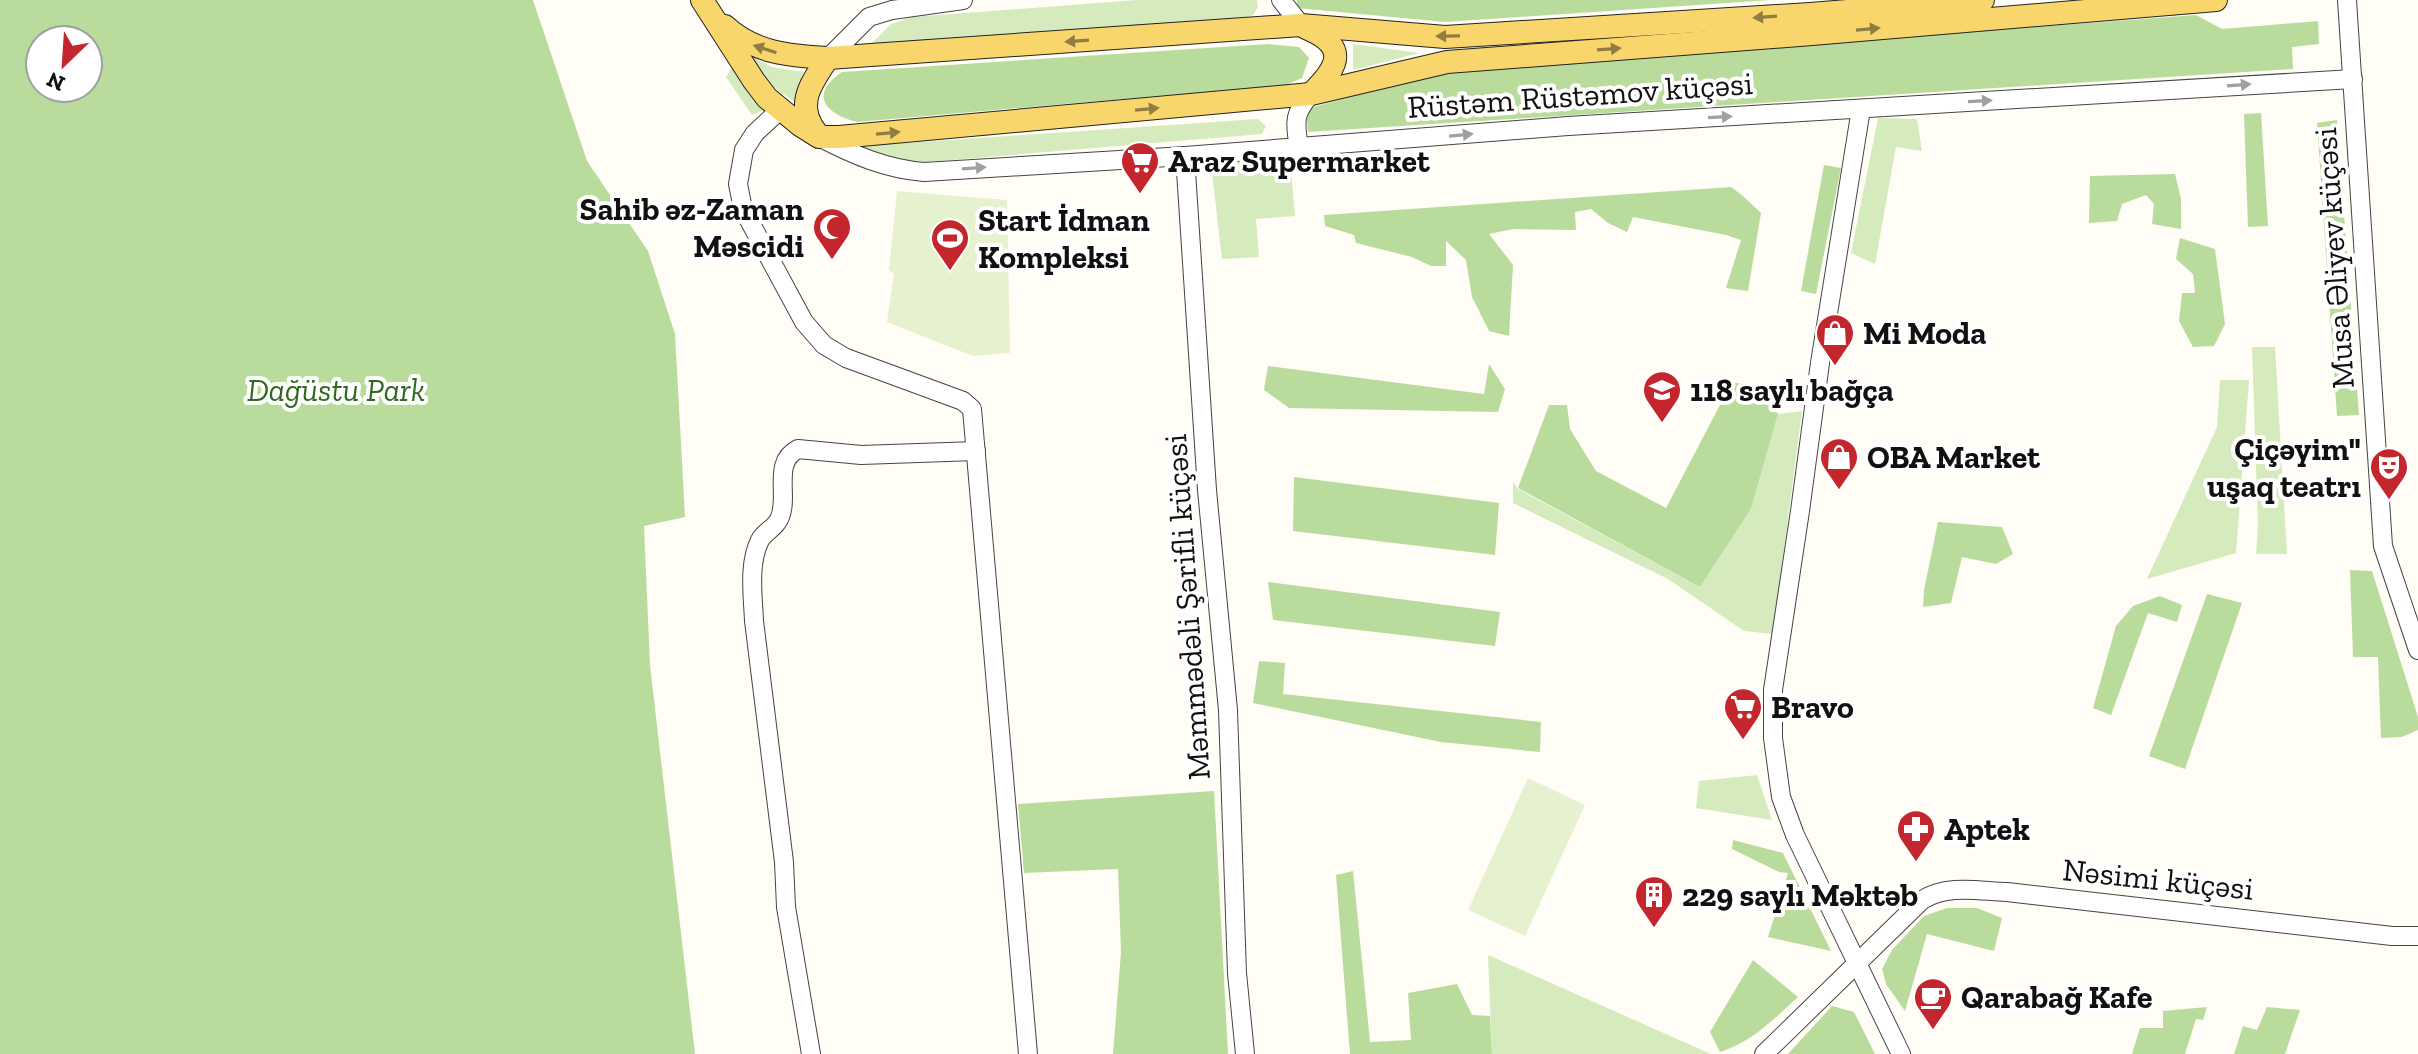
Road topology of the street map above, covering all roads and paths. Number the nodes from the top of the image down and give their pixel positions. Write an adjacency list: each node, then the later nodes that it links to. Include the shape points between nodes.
1 (963, 0): 7 (street, via 892,10)
2 (1281, 0): 8 (street)
3 (1983, 0): 8 (main road, Rüstəm Rüstəmov küçəsi, one-way to 8, via 1445,37)
4 (2216, 0): 11 (main road, Rüstəm Rüstəmov küçəsi, one-way to 4, via 1447,62)
5 (2347, 0): 10 (street, Musa Əliyev küçəsi)
6 (708, 7): 9 (main road, Rüstəm Rüstəmov küçəsi, one-way to 6, via 791,57 746,43); 12 (main road)
7 (867, 8): 9 (street)
8 (1301, 25): 9 (main road, Rüstəm Rüstəmov küçəsi, one-way to 9); 11 (main road, via 1329,40 1336,52 1330,75)
9 (828, 58): 14 (main road, via 806,100 808,123)
10 (2353, 79): 13 (street, Rüstəm Rüstəmov küçəsi, one-way to 10); 18 (street, Musa Əliyev küçəsi, via 2383,546)
11 (1311, 94): 14 (main road, Rüstəm Rüstəmov küçəsi, one-way to 11); 15 (street, via 1295,117)
12 (774, 104): 14 (main road, Rüstəm Rüstəmov küçəsi); 17 (street, via 744,150 738,184 743,209 804,322 824,345 846,358 963,401 972,409)
13 (1861, 109): 15 (street, Rüstəm Rüstəmov küçəsi, one-way to 13); 20 (street, via 1772,715 1781,797)
14 (819, 137): 16 (street, Rüstəm Rüstəmov küçəsi, one-way to 16, via 888,167 924,172)
15 (1299, 148): 16 (street, Rüstəm Rüstəmov küçəsi)
16 (1185, 156): 23 (street, Məmmədəli Şərifli küçəsi, via 1228,710)
17 (976, 451): 21 (street, via 861,455 798,449 784,463 779,522 757,546 754,621 786,907); 22 (street)
18 (2418, 650)
19 (2418, 936): 20 (street, Nəsimi küçəsi, via 1947,889 1922,900)
20 (1858, 962): 24 (street, Nəsimi küçəsi); 25 (street)
21 (811, 1054)
22 (1028, 1054)
23 (1245, 1054)
24 (1764, 1054)
25 (1901, 1054)

